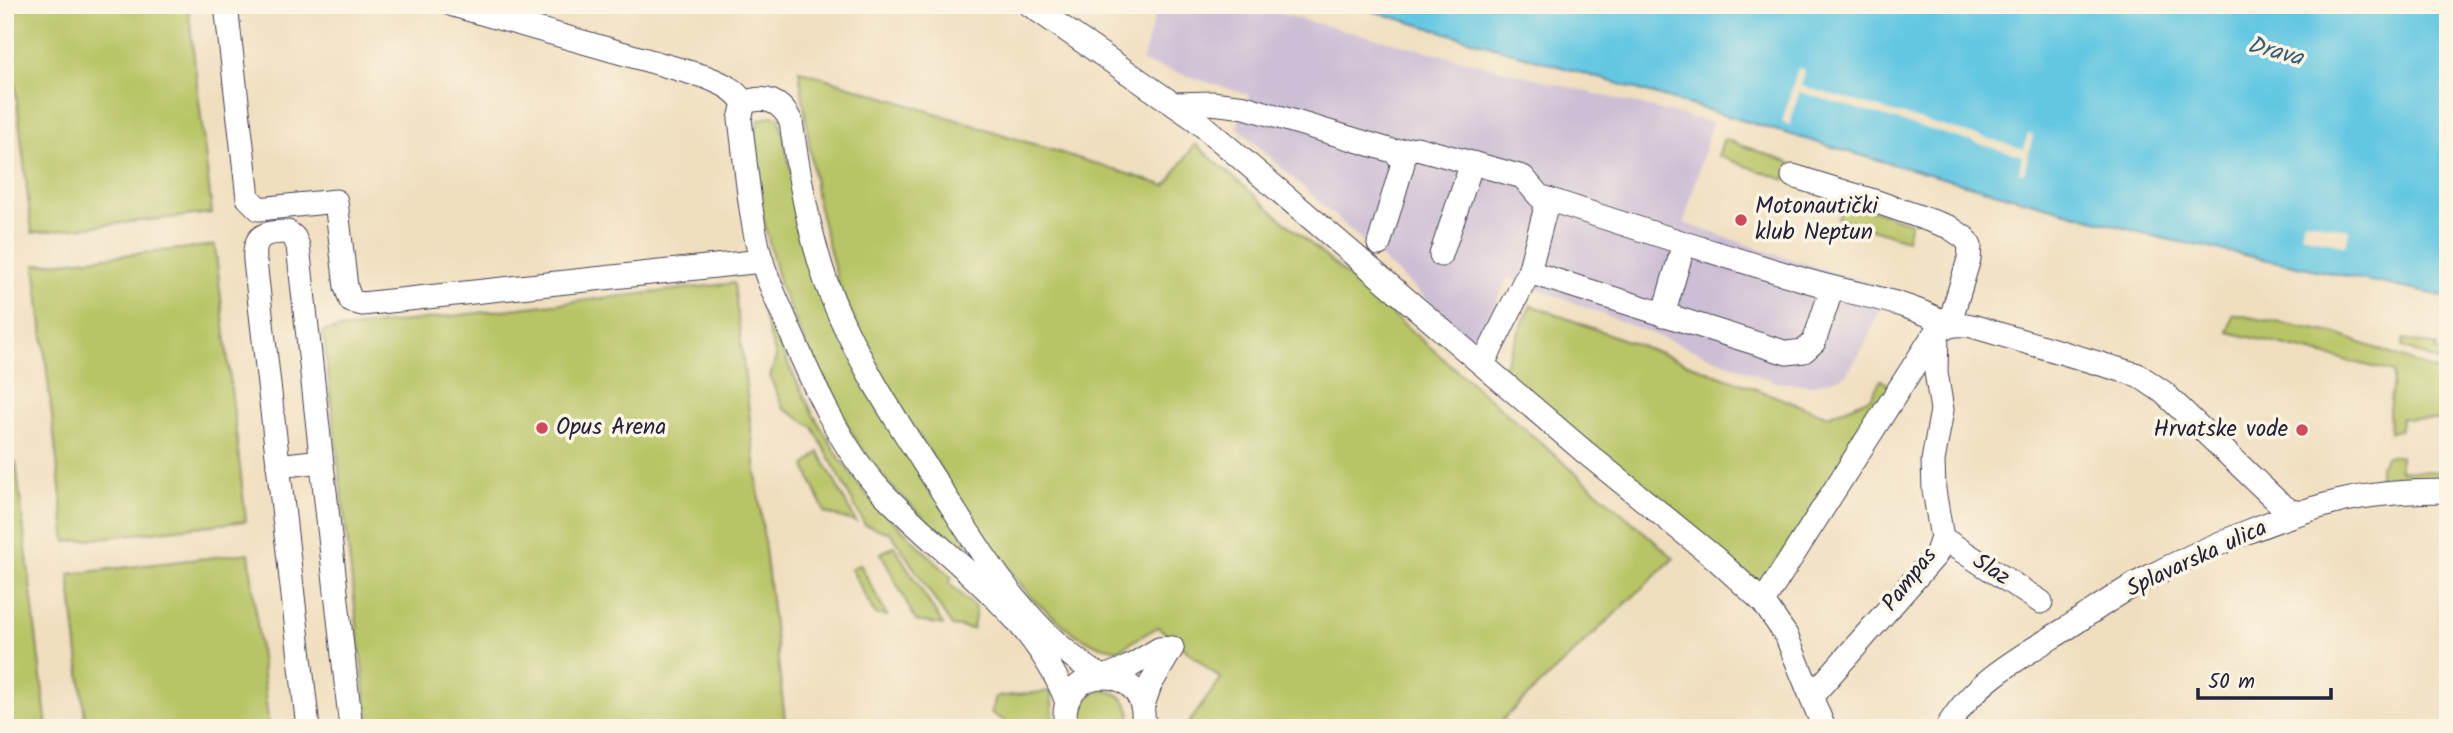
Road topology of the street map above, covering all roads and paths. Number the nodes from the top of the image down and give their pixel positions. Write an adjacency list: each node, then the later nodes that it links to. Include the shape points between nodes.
1 (226, 5): 9 (street)
2 (453, 5): 4 (street, via 706,77 729,87)
3 (1030, 5): 5 (street)
4 (744, 103): 15 (street, via 740,119); 30 (street, via 764,99 786,111 812,237 826,281 870,378 897,423 1002,583 1066,653)
5 (1174, 104): 6 (street, via 1245,107); 20 (street)
6 (1396, 152): 7 (street, via 1417,148); 11 (street, via 1404,163)
7 (1472, 163): 10 (street, via 1523,177 1539,196); 14 (street)
8 (1793, 176): 19 (street, via 1949,227 1965,238 1970,252)
9 (248, 198): 13 (street); 15 (street, via 259,209 336,201 346,287 351,301 362,304)
10 (1548, 199): 12 (street); 16 (street)
11 (1379, 244)
12 (1684, 244): 17 (street); 18 (street)
13 (254, 246): 23 (street, via 265,234 288,232 298,246); 24 (street)
14 (1441, 255)
15 (762, 261): 32 (street, via 820,395 855,459 881,491 1013,616 1054,669)
16 (1529, 272): 18 (street); 20 (street)
17 (1832, 288): 18 (street, via 1814,342 1804,351 1787,353); 19 (street, via 1908,305)
18 (1662, 315)
19 (1943, 329): 21 (street); 22 (street, Pampas, via 1936,372); 26 (street, via 1972,326 2137,375 2163,393 2279,503)
20 (1483, 364): 28 (street)
21 (1903, 382): 22 (street, via 1928,384); 28 (street)
22 (1941, 399): 27 (street, Pampas, via 1933,461)
23 (321, 461): 24 (street); 36 (street)
24 (278, 466): 35 (street)
25 (2448, 491): 26 (street, Splavarska ulica, via 2381,494)
26 (2300, 513): 38 (street, Splavarska ulica, via 2143,580 1989,680)
27 (1942, 538): 29 (street, Slaz); 31 (street, Pampas, via 1936,555)
28 (1763, 602): 31 (street, via 1786,635)
29 (2041, 602)
30 (1104, 676): 32 (street, via 1083,682); 33 (street, via 1119,679 1138,694); 33 (street, via 1159,649 1172,648 1150,685)
31 (1812, 696): 37 (street)
32 (1067, 702): 34 (street)
33 (1142, 722)
34 (1066, 727)
35 (309, 728)
36 (351, 728)
37 (1824, 728)
38 (1947, 728)

